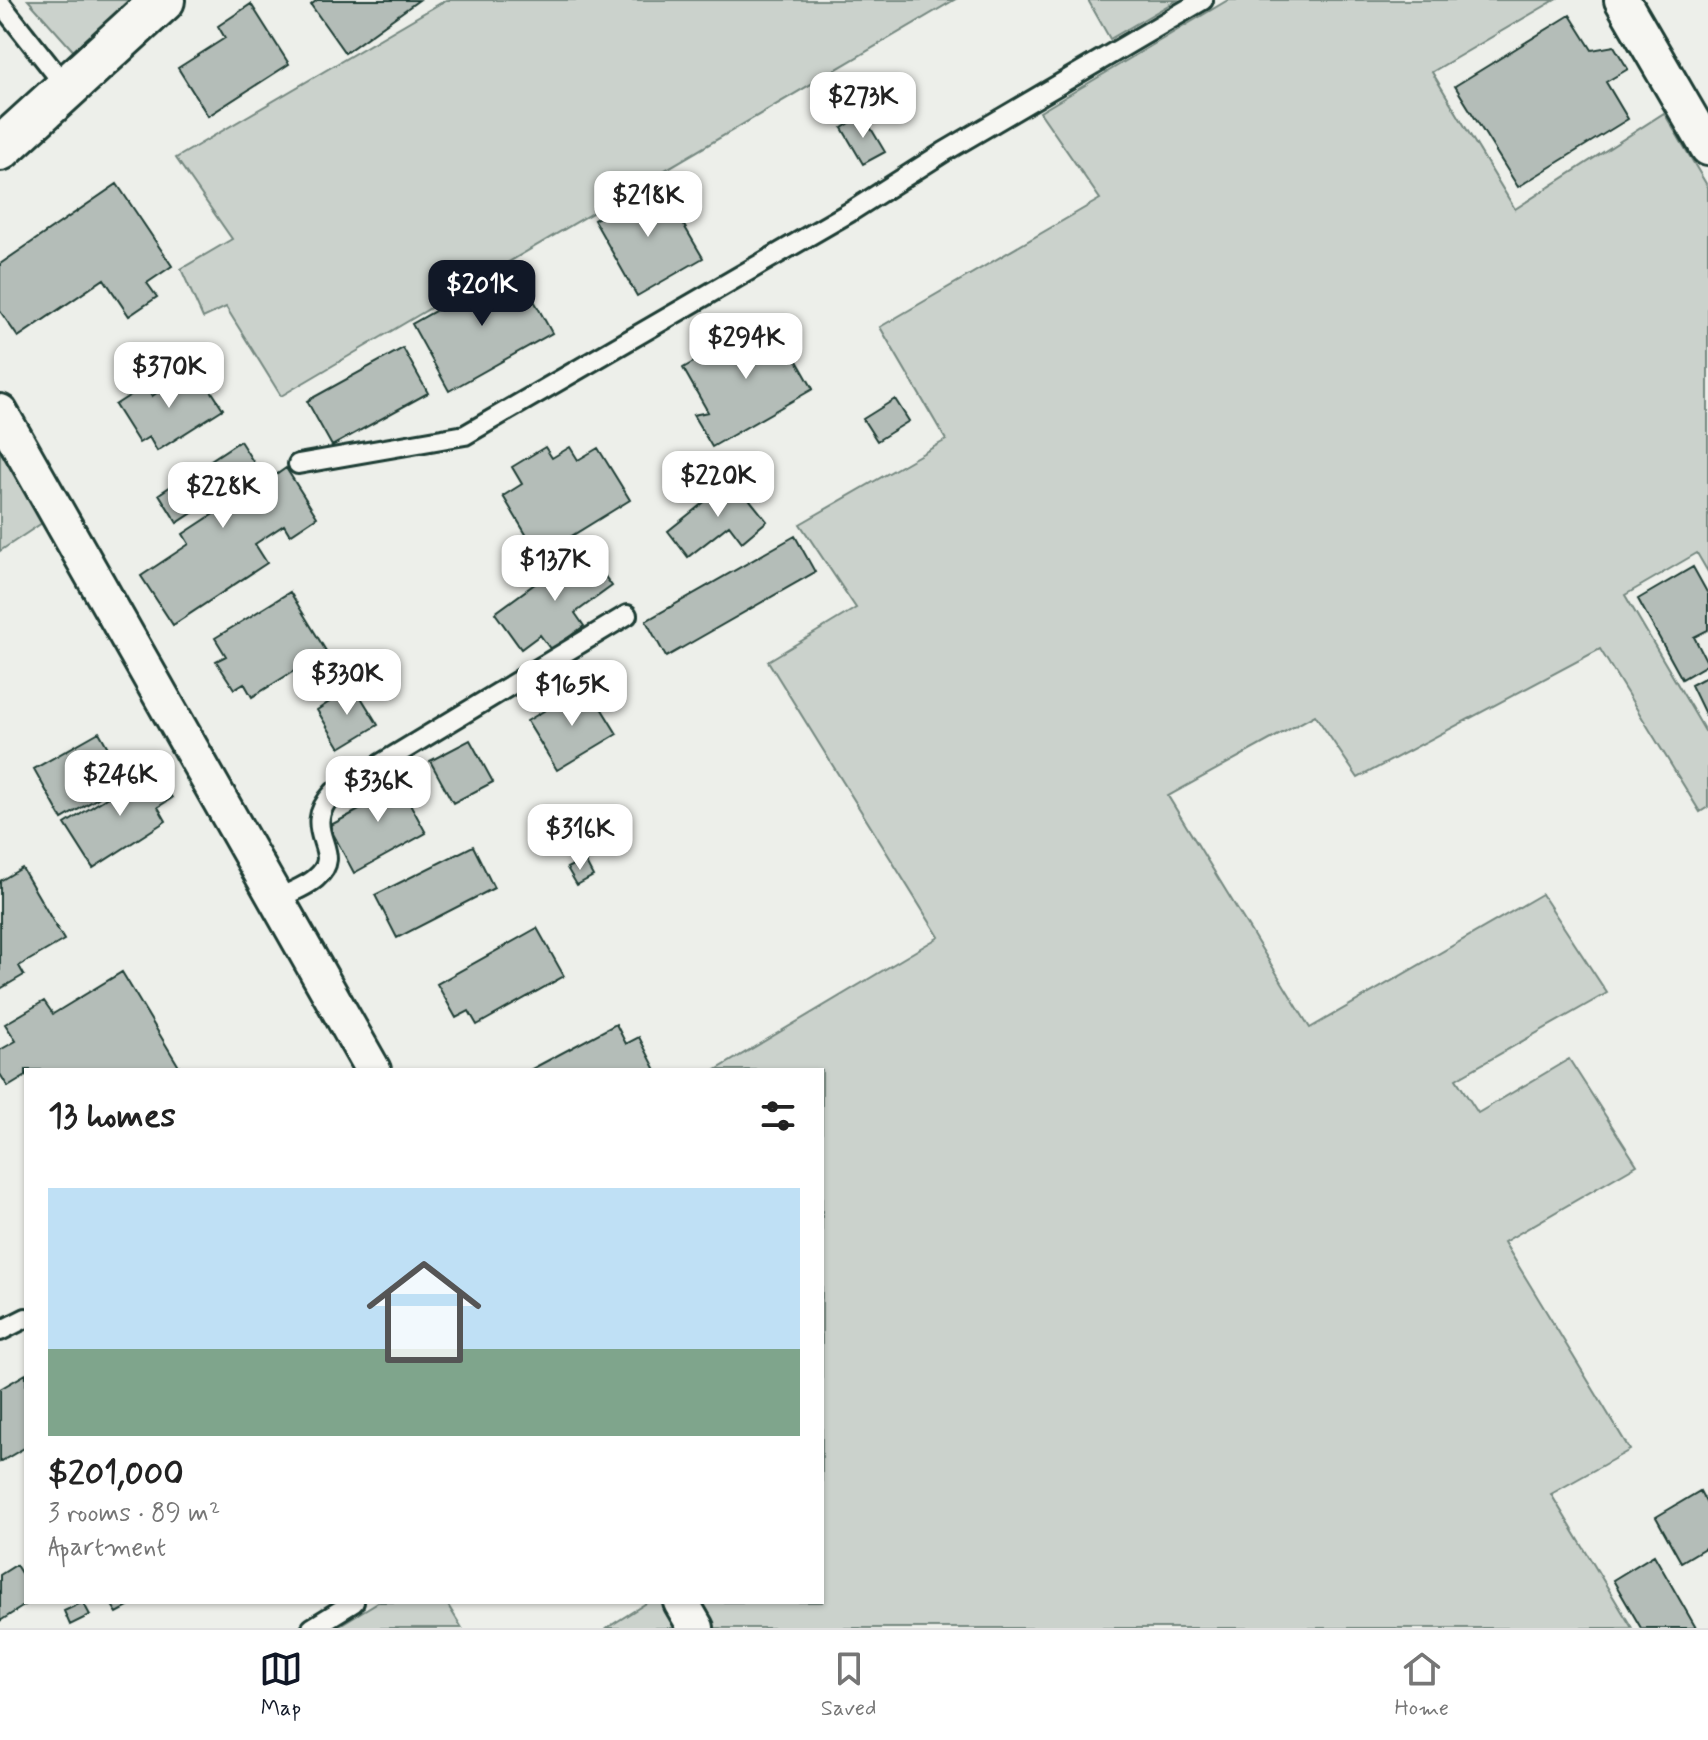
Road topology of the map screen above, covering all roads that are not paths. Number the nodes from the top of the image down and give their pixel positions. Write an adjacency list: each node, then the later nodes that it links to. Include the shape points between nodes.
1 (163, 0): 5 (street)
2 (1203, 0): 9 (lane, via 465,435)
3 (1622, 0): 6 (street)
4 (0, 3): 5 (lane)
5 (67, 88): 7 (street)
6 (1708, 148)
7 (0, 149)
8 (0, 412): 11 (street)
9 (298, 464)
10 (627, 615): 11 (lane, via 334,792 317,817 328,854 323,870 315,880)
11 (276, 899): 12 (street)
12 (372, 1068)
13 (24, 1319): 14 (lane)
14 (0, 1331)
15 (351, 1604): 17 (lane)
16 (682, 1604): 18 (street)
17 (312, 1628)
18 (696, 1628)

